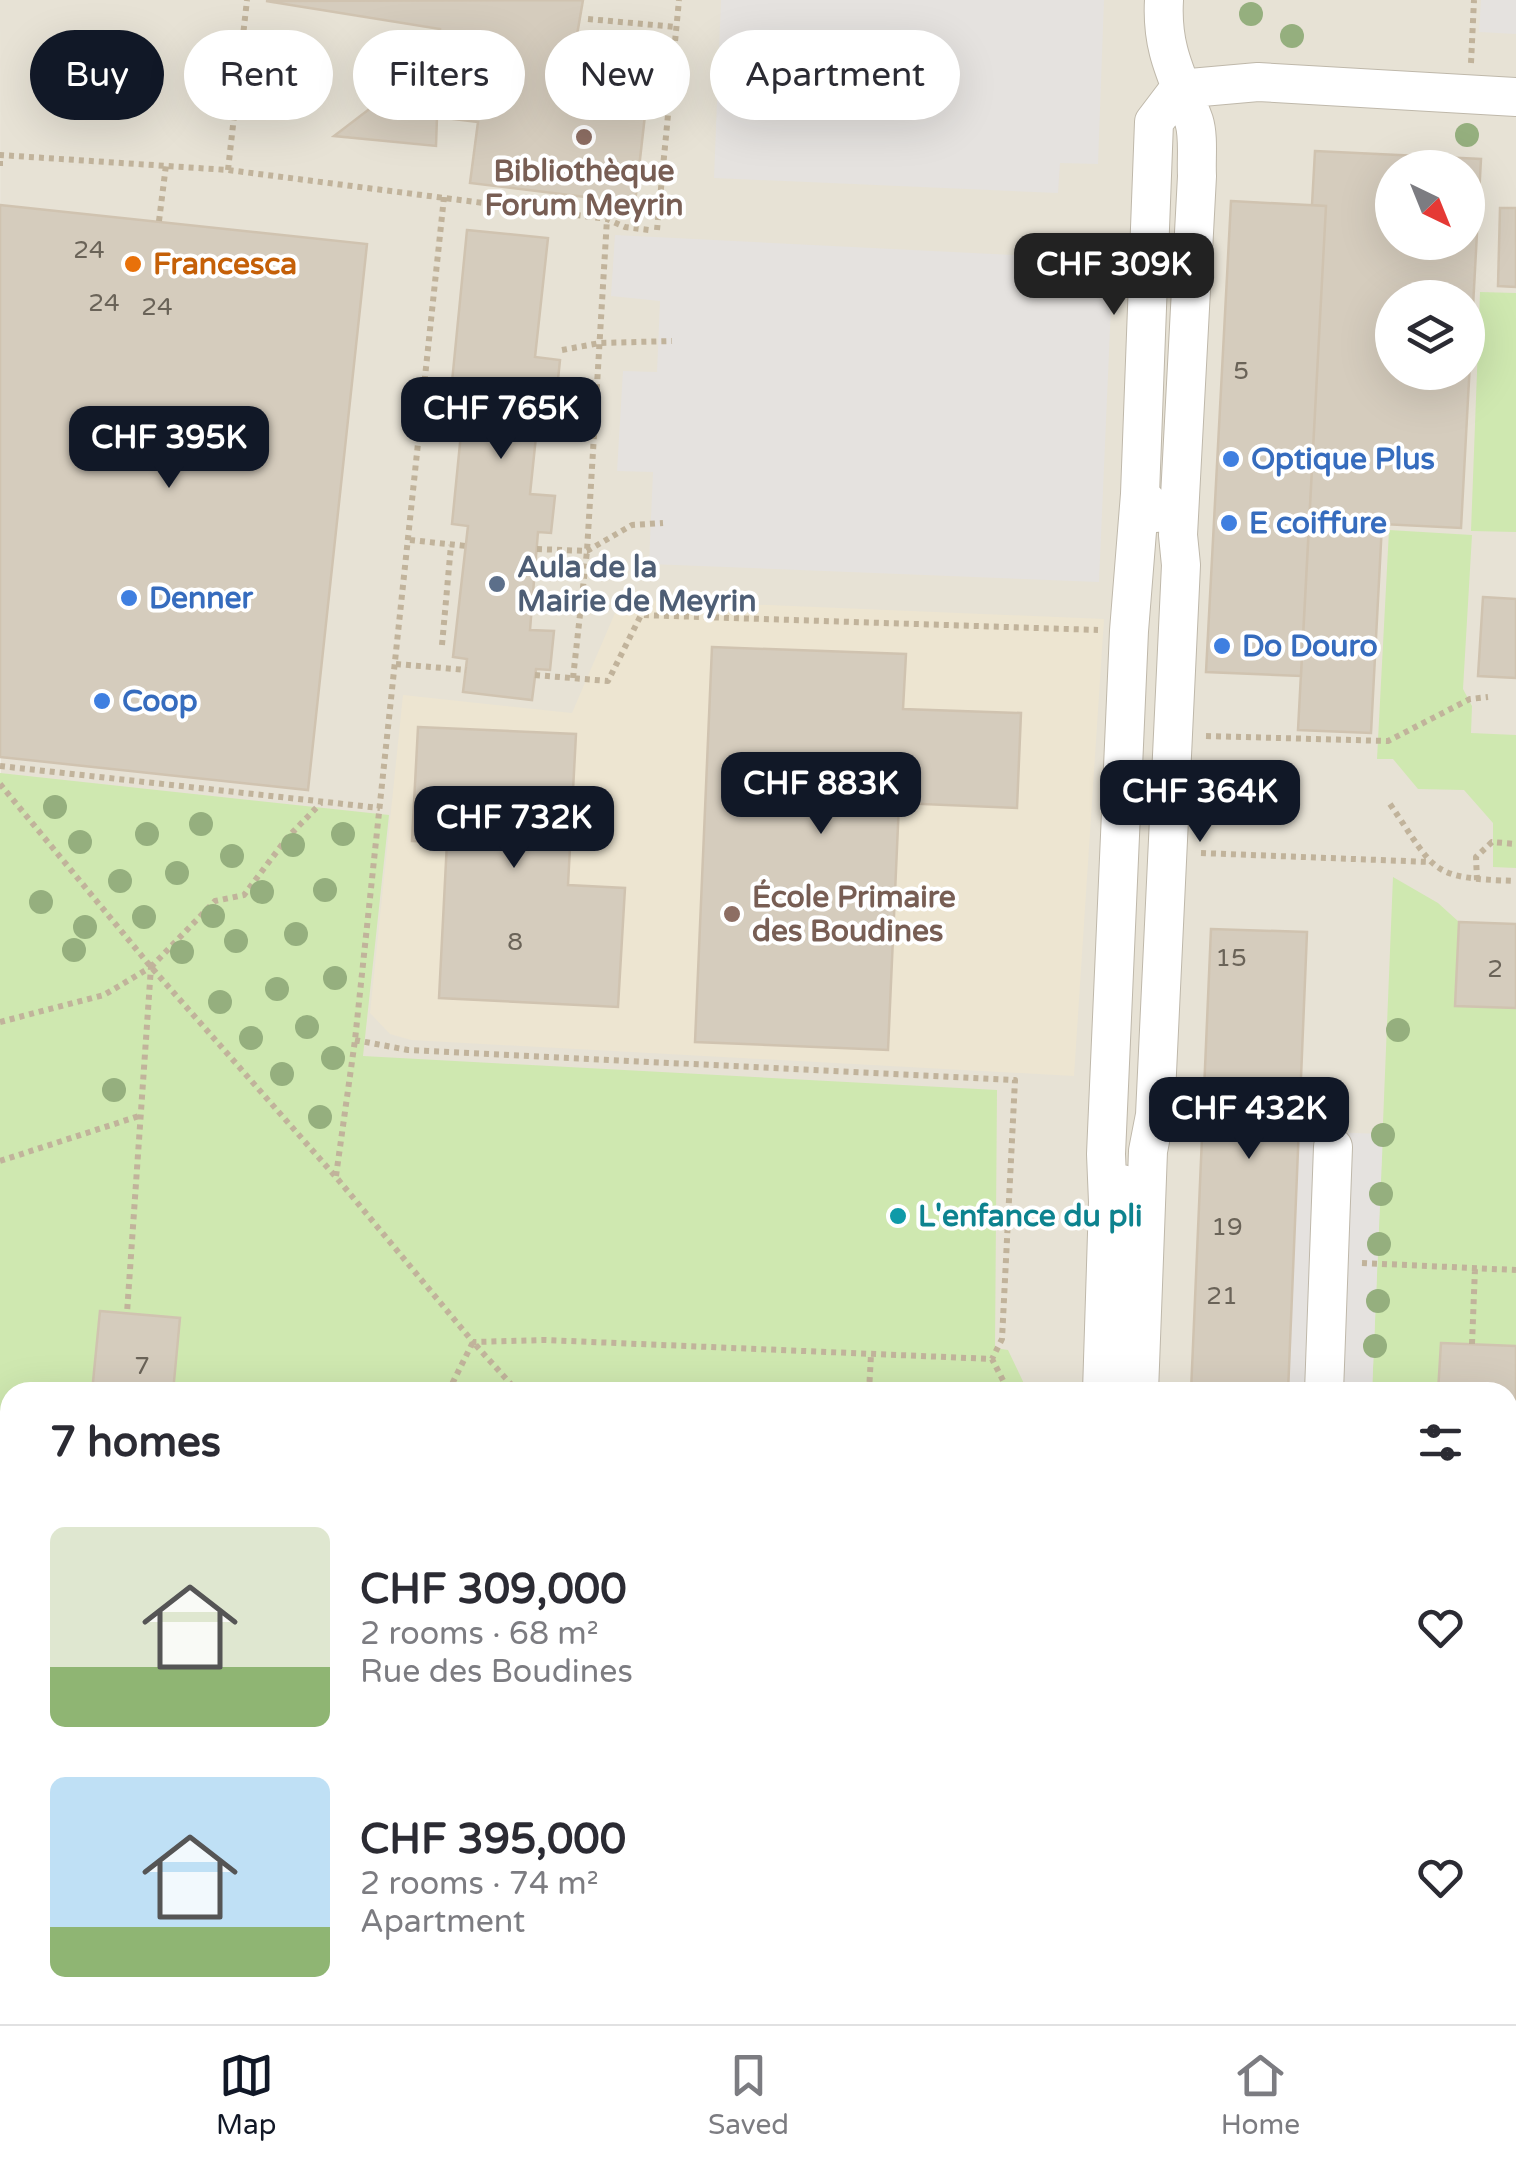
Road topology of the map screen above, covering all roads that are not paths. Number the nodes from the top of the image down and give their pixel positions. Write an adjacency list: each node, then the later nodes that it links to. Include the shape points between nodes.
1 (1164, 0): 2 (street, via 1164,34)
2 (1178, 89): 3 (street, via 1258,82); 4 (street, via 1154,122); 5 (street, via 1195,125 1197,176)
3 (1516, 97)
4 (1140, 494): 5 (street); 8 (street)
5 (1178, 535): 7 (street, via 1155,1114)
6 (1333, 1147): 11 (street)
7 (1148, 1151): 8 (street); 10 (street)
8 (1108, 1202): 9 (street)
9 (1102, 1382)
10 (1139, 1382)
11 (1324, 1382)

